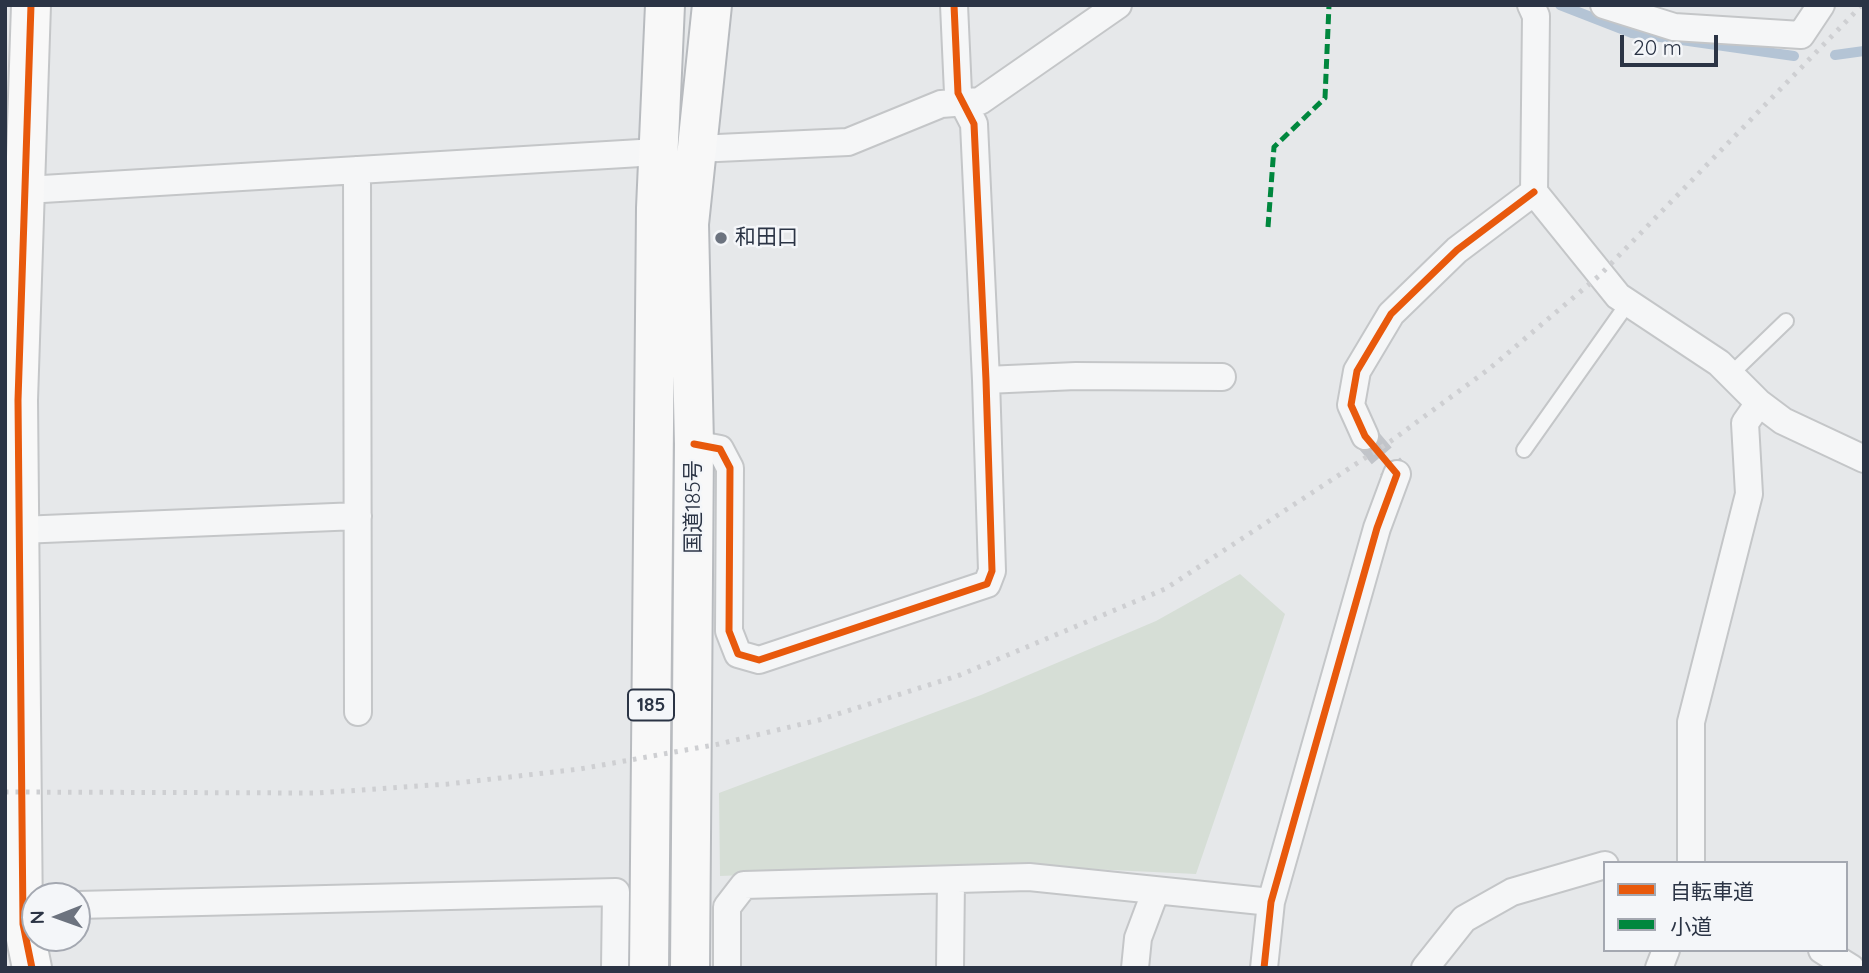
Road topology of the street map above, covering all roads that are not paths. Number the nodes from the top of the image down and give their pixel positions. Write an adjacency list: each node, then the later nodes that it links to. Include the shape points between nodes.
1 (31, 5): 13 (main road)
2 (665, 5): 11 (main road, 国道185号 / 185)
3 (712, 5): 10 (main road, 国道185号 / 185)
4 (954, 5): 9 (street, via 956,82)
5 (1118, 5): 9 (street, via 980,101)
6 (1531, 5): 14 (street, via 1536,16)
7 (1604, 5): 8 (street, via 1674,27 1801,35)
8 (1821, 5)
9 (962, 103): 10 (street, via 941,104 848,142); 19 (street, via 974,124)
10 (696, 149): 22 (main road, 国道185号 / 185, via 689,224)
11 (657, 152): 12 (street); 38 (main road, 国道185号 / 185)
12 (357, 170): 13 (street); 26 (street)
13 (26, 190): 27 (main road)
14 (1534, 192): 15 (street); 21 (street, via 1457,250 1391,314 1357,371 1351,405)
15 (1628, 303): 17 (street); 23 (lane)
16 (1786, 321): 17 (lane)
17 (1730, 375): 20 (street)
18 (1222, 377): 19 (street)
19 (986, 380): 22 (street, via 992,571 986,583 759,660 738,654 729,631 730,468 720,449)
20 (1759, 403): 24 (street, via 1783,421); 29 (street, via 1745,423 1749,494 1691,722)
21 (1364, 436)
22 (694, 444): 39 (main road, 国道185号 / 185)
23 (1524, 450)
24 (1864, 459)
25 (1397, 474): 34 (street, via 1377,528)
26 (358, 516): 27 (street); 28 (street)
27 (20, 530): 32 (main road)
28 (358, 712)
29 (1691, 861)
30 (1603, 866): 44 (street, via 1512,892 1476,912 1464,919)
31 (951, 880): 33 (street, via 1029,877); 40 (street, via 744,885 727,907); 41 (street)
32 (28, 882)
33 (1156, 890): 34 (street); 42 (street, via 1138,938)
34 (1270, 902): 43 (street)
35 (91, 905): 37 (street, via 616,892)
36 (1825, 952): 45 (street)
37 (615, 968)
38 (649, 968)
39 (690, 968)
40 (727, 968)
41 (950, 968)
42 (1135, 968)
43 (1265, 968)
44 (1425, 968)
45 (1851, 968)

